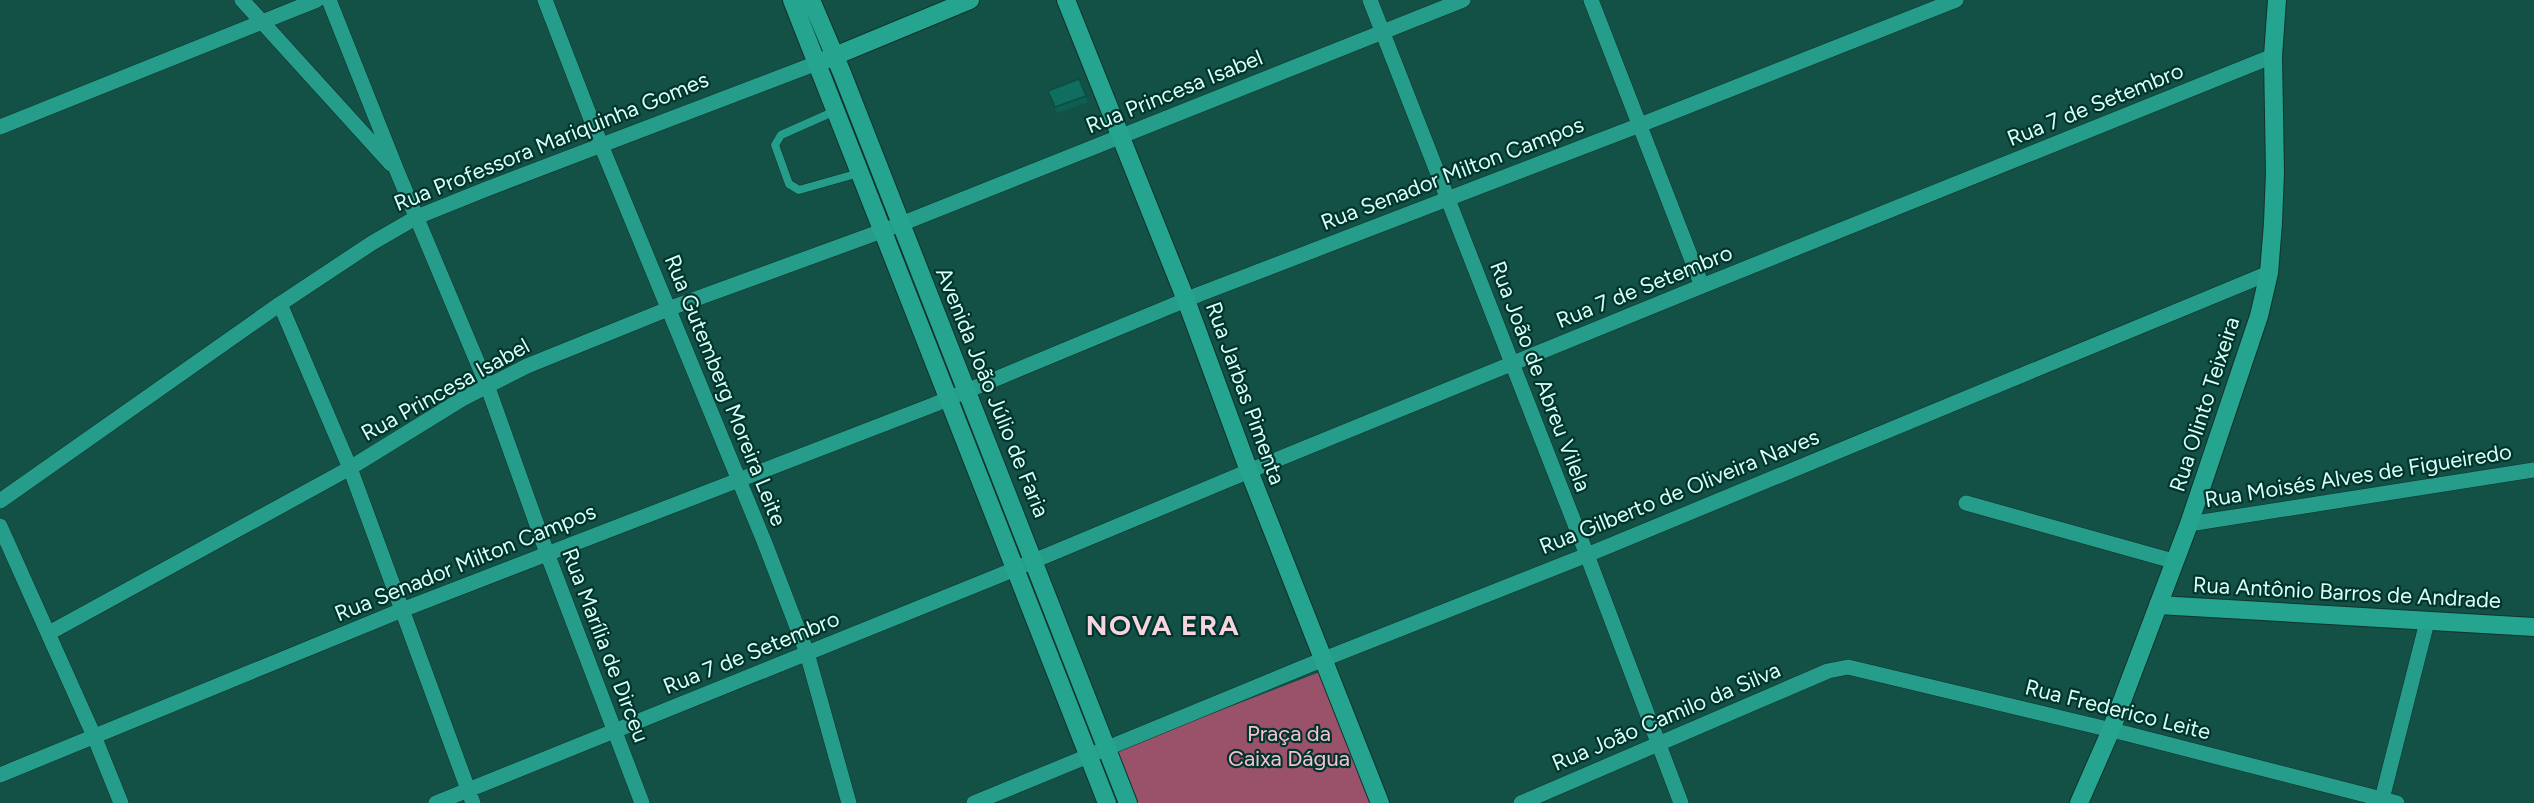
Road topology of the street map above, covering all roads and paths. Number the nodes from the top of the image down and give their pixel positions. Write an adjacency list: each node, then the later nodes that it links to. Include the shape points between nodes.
1 (242, 0): 14 (street)
2 (317, 0): 14 (street)
3 (329, 0): 24 (street, Rua Marília de Dirceu)
4 (545, 0): 23 (street, Rua Gutemberg Moreira Leite)
5 (792, 0): 18 (street, Avenida João Júlio de Faria)
6 (811, 0): 16 (street, Avenida João Júlio de Faria)
7 (970, 0): 16 (street, Rua Professora Mariquinha Gomes)
8 (1066, 0): 22 (street, Rua Jarbas Pimenta)
9 (1370, 0): 15 (street, Rua João de Abreu Vilela)
10 (1463, 0): 15 (street, Rua Princesa Isabel)
11 (1591, 0): 20 (street)
12 (1956, 0): 20 (street, Rua Senador Milton Campos)
13 (2277, 0): 17 (street, Rua Olinto Teixeira)
14 (262, 22): 21 (street); 24 (street)
15 (1382, 33): 22 (street, Rua Princesa Isabel); 26 (street, Rua João de Abreu Vilela)
16 (835, 56): 18 (street, Rua Professora Mariquinha Gomes); 28 (street, Avenida João Júlio de Faria)
17 (2273, 56): 29 (street, Rua Olinto Teixeira, via 2275,172); 30 (street, Rua 7 de Setembro)
18 (817, 63): 19 (street, Avenida João Júlio de Faria); 23 (street, Rua Professora Mariquinha Gomes)
19 (836, 110): 25 (street, Avenida João Júlio de Faria); 25 (lane, via 781,135 775,145 789,184 799,190)
20 (1640, 125): 26 (street, Rua Senador Milton Campos); 30 (street)
21 (0, 127)
22 (1121, 136): 28 (street, Rua Princesa Isabel); 31 (street, Rua Jarbas Pimenta)
23 (601, 145): 27 (street, Rua Professora Mariquinha Gomes); 33 (street, Rua Gutemberg Moreira Leite)
24 (397, 171): 27 (street, Rua Marília de Dirceu)
25 (859, 173): 28 (street, Avenida João Júlio de Faria)
26 (1449, 199): 31 (street, Rua Senador Milton Campos); 34 (street, Rua João de Abreu Vilela)
27 (417, 217): 32 (street, Rua Professora Mariquinha Gomes); 35 (street, Rua Marília de Dirceu)
28 (892, 227): 33 (street, Rua Princesa Isabel); 36 (street, Avenida João Júlio de Faria)
29 (2269, 273): 43 (street, Rua Olinto Teixeira, via 2248,355); 46 (street, Rua Gilberto de Oliveira Naves)
30 (1702, 286): 34 (street, Rua 7 de Setembro)
31 (1186, 300): 36 (street, Rua Senador Milton Campos); 39 (street, Rua Jarbas Pimenta)
32 (280, 304): 37 (street); 41 (street, Rua Professora Mariquinha Gomes)
33 (668, 309): 35 (street, Rua Princesa Isabel); 40 (street, Rua Gutemberg Moreira Leite)
34 (1512, 365): 39 (street, Rua 7 de Setembro); 46 (street, Rua João de Abreu Vilela)
35 (487, 386): 37 (street, Rua Princesa Isabel); 45 (street, Rua Marília de Dirceu)
36 (957, 395): 40 (street, Rua Senador Milton Campos); 48 (street, Avenida João Júlio de Faria); 49 (street, Avenida João Júlio de Faria)
37 (350, 468): 51 (street); 54 (street, Rua Princesa Isabel)
38 (2534, 470): 43 (street, Rua Moisés Alves de Figueiredo)
39 (1249, 471): 48 (street, Rua 7 de Setembro); 56 (street, Rua Jarbas Pimenta)
40 (739, 480): 45 (street, Rua Senador Milton Campos); 55 (street, Rua Gutemberg Moreira Leite)
41 (0, 501)
42 (1966, 503): 47 (street)
43 (2189, 524): 47 (street, Rua Olinto Teixeira)
44 (0, 526): 54 (street)
45 (547, 553): 51 (street, Rua Senador Milton Campos); 59 (street, Rua Marília de Dirceu)
46 (1587, 555): 56 (street, Rua Gilberto de Oliveira Naves); 61 (street, Rua João de Abreu Vilela)
47 (2173, 561): 50 (street, Rua Olinto Teixeira)
48 (1034, 562): 49 (street, Rua 7 de Setembro); 62 (street, Avenida João Júlio de Faria)
49 (1016, 569): 55 (street, Rua 7 de Setembro); 63 (street, Avenida João Júlio de Faria)
50 (2158, 605): 52 (street, Rua Antônio Barros de Andrade); 58 (street, Rua Olinto Teixeira)
51 (402, 610): 60 (street, Rua Senador Milton Campos); 65 (street)
52 (2427, 622): 53 (street, Rua Antônio Barros de Andrade); 66 (street)
53 (2534, 627)
54 (49, 633): 60 (street)
55 (807, 653): 59 (street, Rua 7 de Setembro); 70 (street, Rua Gutemberg Moreira Leite)
56 (1324, 659): 62 (street, Rua Gilberto de Oliveira Naves); 74 (street, Rua Jarbas Pimenta)
57 (1828, 671): 58 (street, Rua Frederico Leite, via 1848,667); 61 (street, Rua João Camilo da Silva)
58 (2111, 730): 66 (street, Rua Frederico Leite); 77 (street, Rua Olinto Teixeira)
59 (614, 731): 65 (street, Rua 7 de Setembro); 69 (street, Rua Marília de Dirceu)
60 (94, 736): 64 (street, Rua Senador Milton Campos); 67 (street)
61 (1657, 745): 75 (street, Rua João Camilo da Silva); 76 (street, Rua João de Abreu Vilela)
62 (1106, 749): 63 (street, Rua Gilberto de Oliveira Naves); 73 (street, Avenida João Júlio de Faria)
63 (1089, 756): 71 (street); 72 (street, Avenida João Júlio de Faria)
64 (0, 775)
65 (470, 796): 68 (street, Rua 7 de Setembro)
66 (2387, 802)
67 (121, 803)
68 (436, 803)
69 (642, 803)
70 (849, 803)
71 (974, 803)
72 (1107, 803)
73 (1128, 803)
74 (1380, 803)
75 (1521, 803)
76 (1681, 803)
77 (2079, 803)

